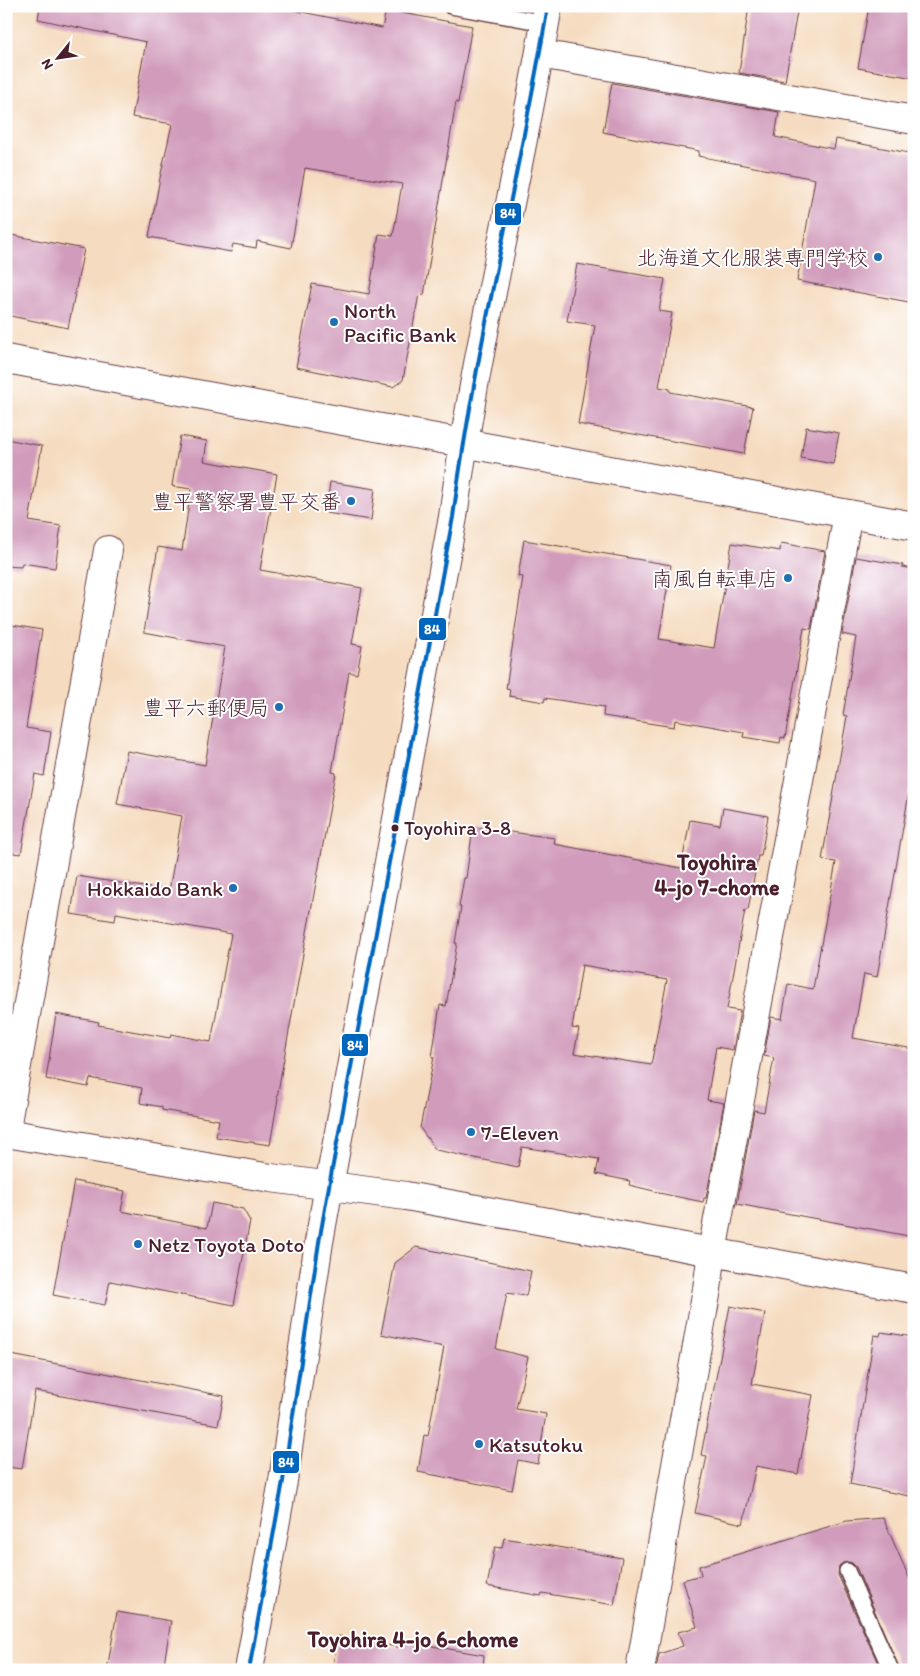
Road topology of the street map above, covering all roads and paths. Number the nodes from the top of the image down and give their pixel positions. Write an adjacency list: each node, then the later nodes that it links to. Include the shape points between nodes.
1 (451, 6): 2 (lane)
2 (547, 15): 3 (main road)
3 (540, 54): 4 (main road); 6 (main road)
4 (914, 120)
5 (6, 359): 6 (main road)
6 (463, 443): 7 (main road); 12 (main road, via 453,516)
7 (848, 514): 8 (main road); 13 (main road)
8 (914, 526)
9 (108, 550): 10 (main road)
10 (6, 1128)
11 (6, 1133): 12 (main road)
12 (329, 1186): 13 (main road, via 406,1196); 16 (main road, via 283,1480)
13 (712, 1252): 14 (main road); 17 (main road)
14 (914, 1289)
15 (847, 1570): 18 (lane)
16 (249, 1670)
17 (640, 1670)
18 (891, 1670)

